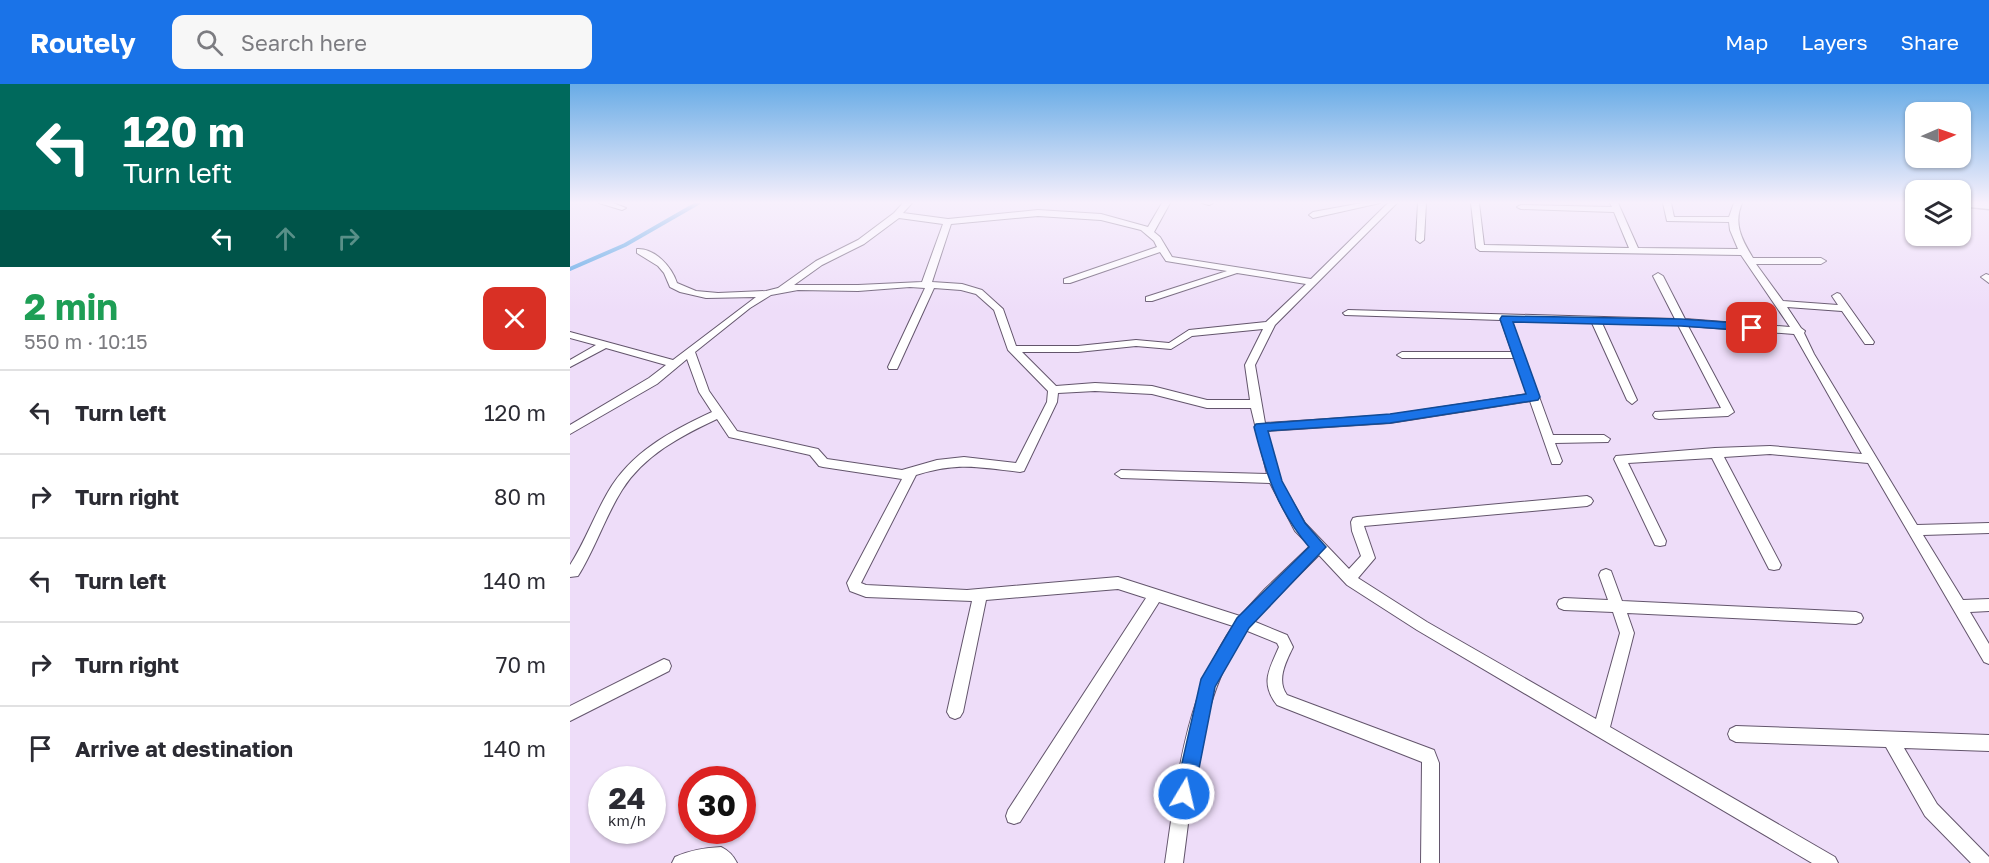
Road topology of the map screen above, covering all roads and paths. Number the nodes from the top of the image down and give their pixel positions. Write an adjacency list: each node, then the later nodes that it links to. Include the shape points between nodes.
1 (865, 239): 18 (street, via 819,263)
2 (942, 239): 17 (street)
3 (1156, 239): 8 (street)
4 (1356, 239): 16 (street)
5 (1479, 239): 10 (street, via 1480,248)
6 (1630, 239): 10 (street)
7 (1739, 239): 11 (street)
8 (1162, 248): 13 (street, via 1169,259); 15 (street)
9 (640, 251): 19 (street, via 661,262 673,285 682,291 703,296)
10 (1635, 251): 11 (street)
11 (1748, 257): 12 (street); 22 (street)
12 (1821, 261)
13 (1237, 271): 16 (street); 21 (street)
14 (1658, 276): 27 (street)
15 (1067, 281)
16 (1313, 282): 28 (street)
17 (928, 285): 18 (street); 33 (street, via 979,292 998,309); 39 (street)
18 (782, 290): 19 (street)
19 (768, 293): 34 (street)
20 (1837, 296): 23 (street)
21 (1149, 299)
22 (1781, 304): 23 (street); 29 (street)
23 (1844, 308): 31 (street)
24 (1348, 313): 25 (street)
25 (1506, 319): 26 (street); 36 (street)
26 (1596, 321): 27 (street); 42 (street)
27 (1681, 322): 29 (street); 45 (street, via 1728,412)
28 (1270, 326): 33 (street, via 1189,333 1171,346 1136,343 1078,349); 43 (street, via 1250,365)
29 (1800, 331): 51 (street, via 1809,354)
30 (570, 335): 32 (street)
31 (1869, 342)
32 (604, 345): 37 (street); 38 (street)
33 (1013, 349): 40 (street)
34 (690, 352): 38 (street); 44 (street, via 704,392)
35 (1402, 355): 36 (street)
36 (1519, 355): 41 (street)
37 (570, 364)
38 (675, 364): 47 (street)
39 (893, 368)
40 (1053, 390): 43 (street, via 1152,390 1207,404); 53 (street, via 1052,402 1018,469 964,461 936,464)
41 (1534, 397): 46 (street, via 1400,417); 48 (street)
42 (1632, 400)
43 (1256, 404): 46 (street)
44 (718, 413): 53 (street, via 733,434 814,452 823,463); 62 (street, via 674,434 619,484)
45 (1659, 415)
46 (1261, 427): 55 (street)
47 (570, 430)
48 (1548, 439): 49 (street); 52 (street)
49 (1604, 439)
50 (1715, 452): 51 (street, via 1770,450); 59 (street, via 1620,459); 61 (street)
51 (1871, 459): 58 (street)
52 (1556, 461)
53 (905, 474): 65 (street, via 910,476 855,587 866,591)
54 (1121, 474): 55 (street)
55 (1275, 479): 60 (street, via 1300,527)
56 (1587, 501): 64 (street, via 1357,522 1368,558)
57 (1989, 528): 58 (street)
58 (1913, 530): 70 (street)
59 (1660, 541)
60 (1318, 547): 64 (street); 72 (street)
61 (1774, 565)
62 (573, 572)
63 (1605, 575): 69 (street)
64 (1348, 578): 77 (street, via 1422,626)
65 (980, 595): 66 (street, via 1118,583); 75 (street)
66 (1155, 596): 72 (street); 81 (street)
67 (1564, 604): 69 (street)
68 (1989, 605): 70 (street)
69 (1617, 606): 71 (street); 77 (street, via 1627,633)
70 (1958, 606): 73 (street)
71 (1856, 618)
72 (1243, 623): 84 (street, via 1207,685 1188,770); 85 (street, via 1282,639 1286,647 1272,681 1274,692 1282,700 1428,756)
73 (1989, 657)
74 (664, 666): 76 (street)
75 (955, 712)
76 (570, 714)
77 (1602, 730): 86 (street)
78 (1736, 734): 79 (street)
79 (1890, 739): 80 (street); 87 (street, via 1931,810)
80 (1989, 743)
81 (1014, 816)
82 (681, 863): 83 (street, via 721,856)
83 (728, 863)
84 (1174, 863)
85 (1430, 863)
86 (1829, 863)
87 (1983, 863)

